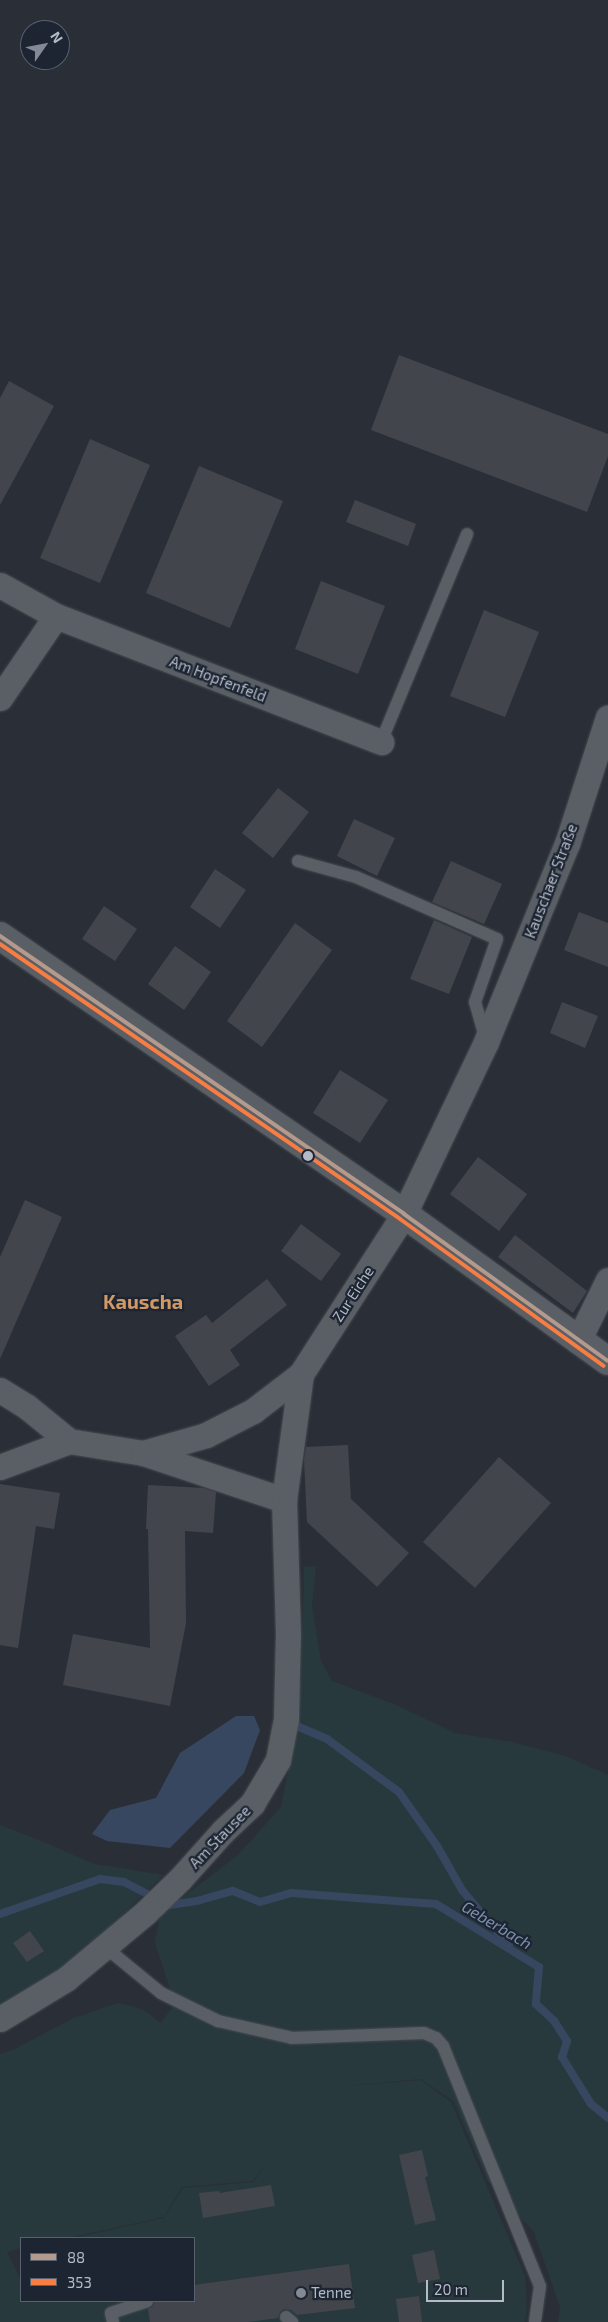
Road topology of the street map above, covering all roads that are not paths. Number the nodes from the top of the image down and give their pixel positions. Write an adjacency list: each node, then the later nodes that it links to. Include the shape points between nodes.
1 (467, 534): 6 (lane)
2 (0, 585): 3 (street, Am Hopfenfeld)
3 (56, 616): 4 (street); 6 (street, Am Hopfenfeld)
4 (0, 698)
5 (608, 717): 9 (street, Kauschaer Straße, via 567,844)
6 (381, 742)
7 (298, 861): 9 (lane, via 356,877 498,939 475,1002)
8 (0, 936): 10 (street)
9 (486, 1042): 10 (street, Kauschaer Straße)
10 (404, 1214): 12 (street); 14 (street, Zur Eiche)
11 (608, 1280): 12 (street)
12 (578, 1341): 13 (street)
13 (608, 1361)
14 (301, 1374): 17 (street, Zur Eiche, via 253,1411 206,1436); 19 (street, Zur Eiche)
15 (0, 1390): 16 (street, Zur Eiche, via 26,1406)
16 (69, 1441): 17 (street, Zur Eiche); 18 (street, Zur Eiche)
17 (143, 1453): 19 (street, Zur Eiche)
18 (0, 1466)
19 (284, 1500): 20 (street, Zur Eiche)
20 (284, 1570): 21 (street, Am Stausee, via 288,1634 284,1729 278,1760 252,1804 146,1912)
21 (105, 1947): 22 (street, Am Stausee, via 66,1979); 25 (lane, via 160,1993 218,2022 292,2038 424,2033 436,2038 443,2046 540,2286)
22 (0, 2020)
23 (144, 2302): 24 (lane, via 111,2313)
24 (113, 2322)
25 (535, 2322)

